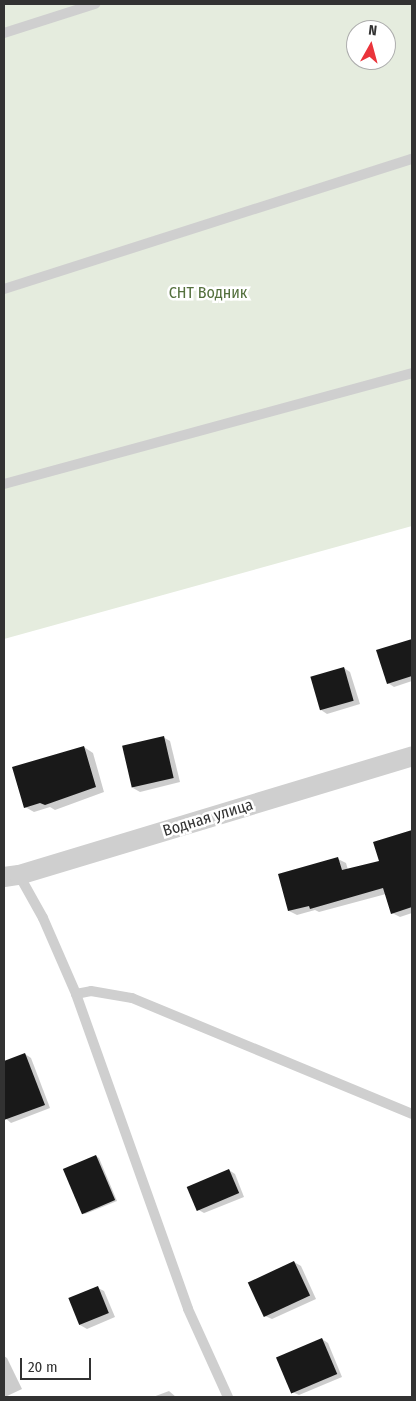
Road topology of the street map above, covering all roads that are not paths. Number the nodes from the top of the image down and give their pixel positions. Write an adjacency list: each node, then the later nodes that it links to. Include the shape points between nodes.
1 (95, 4): 2 (lane)
2 (4, 33)
3 (412, 159): 4 (lane)
4 (4, 289)
5 (412, 374): 6 (lane)
6 (4, 484)
7 (412, 756): 8 (street, Водная улица)
8 (11, 876): 9 (lane, via 42,918)
9 (76, 994): 10 (lane, via 91,990 132,998); 11 (lane, via 188,1309)
10 (412, 1114)
11 (228, 1397)

